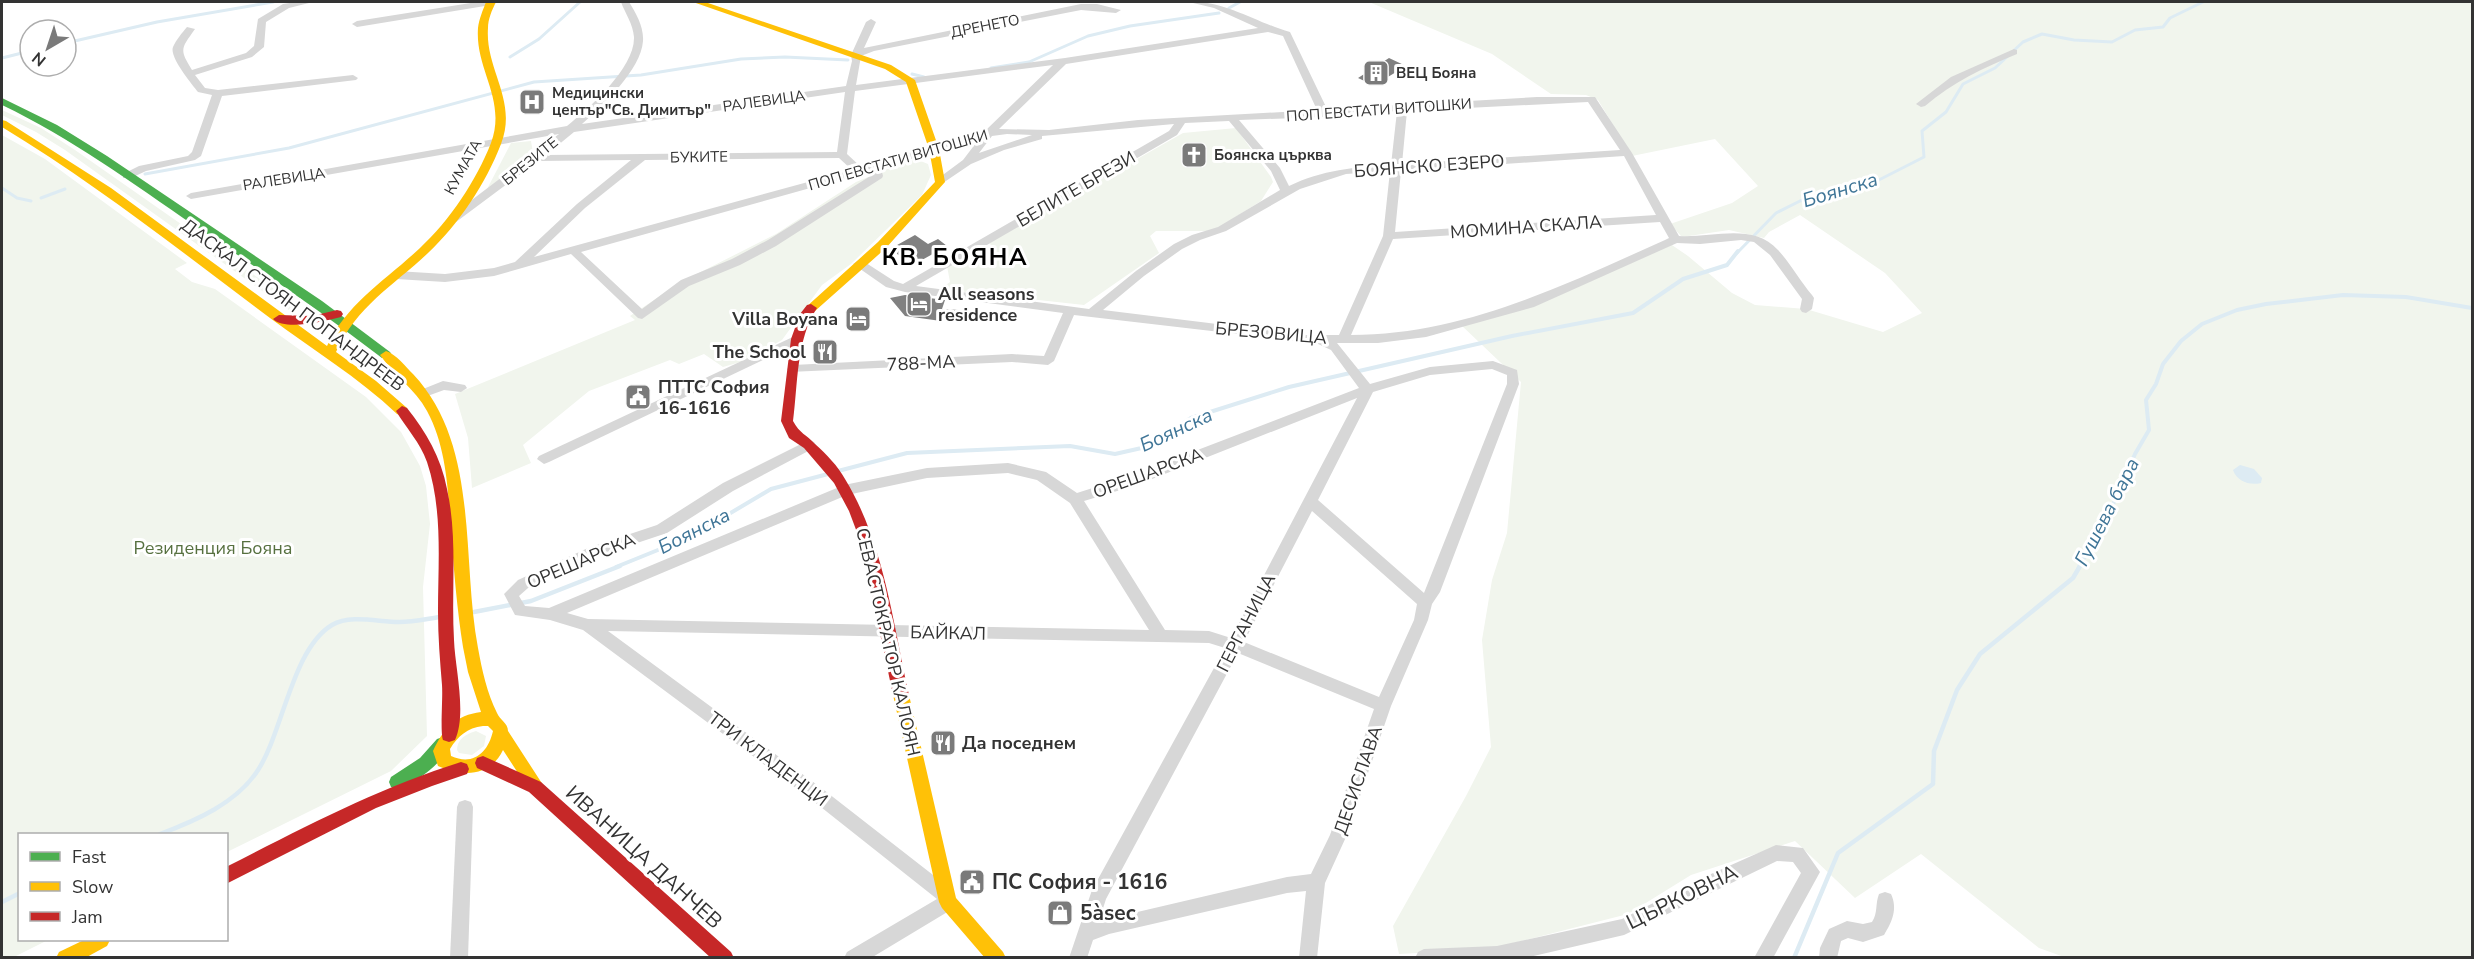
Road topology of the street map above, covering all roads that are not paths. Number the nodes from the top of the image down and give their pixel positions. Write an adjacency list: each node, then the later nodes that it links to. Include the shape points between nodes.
1 (308, 2): 15 (street, via 286,6 261,21 259,47 249,55)
2 (491, 2): 9 (street); 30 (main road, КУМАТА, via 483,30 504,116)
3 (625, 2): 27 (street, БРЕЗИТЕ, via 636,25 638,44 625,75)
4 (698, 2): 13 (main road)
5 (1194, 2): 6 (street)
6 (1213, 4): 11 (street)
7 (1116, 10): 13 (street, ДРЕНЕТО, via 1081,7)
8 (871, 22): 13 (street)
9 (357, 24)
10 (190, 29): 15 (street, via 177,53)
11 (1268, 29): 14 (street, РАЛЕВИЦА); 23 (street, via 1287,33)
12 (2014, 52): 21 (street, via 1963,72)
13 (856, 55): 17 (main road); 18 (street)
14 (1063, 61): 17 (street, РАЛЕВИЦА); 28 (street)
15 (192, 74): 19 (street, via 202,90)
16 (353, 78): 19 (street)
17 (910, 80): 18 (street, РАЛЕВИЦА); 31 (main road)
18 (850, 89): 27 (street, РАЛЕВИЦА); 33 (street)
19 (218, 93): 40 (street, via 197,154)
20 (2, 101): 40 (main road, ДАСКАЛ СТОЯН ПОПАНДРЕЕВ, via 80,143)
21 (1921, 104)
22 (1402, 110): 23 (street, ПОП ЕВСТАТИ ВИТОШКИ); 32 (street, ПОП ЕВСТАТИ ВИТОШКИ, via 1591,99); 38 (street)
23 (1323, 114): 24 (street, ПОП ЕВСТАТИ ВИТОШКИ)
24 (1233, 119): 25 (street, ПОП ЕВСТАТИ ВИТОШКИ); 42 (street, via 1276,170)
25 (1181, 122): 29 (street, ПОП ЕВСТАТИ ВИТОШКИ); 52 (street, БЕЛИТЕ БРЕЗИ, via 1173,133)
26 (2, 123): 56 (main road, ДАСКАЛ СТОЯН ПОПАНДРЕЕВ, via 55,153)
27 (570, 129): 30 (street, РАЛЕВИЦА); 35 (street, БРЕЗИТЕ)
28 (989, 133): 29 (street, ПОП ЕВСТАТИ ВИТОШКИ); 31 (street, ПОП ЕВСТАТИ ВИТОШКИ); 36 (street)
29 (1049, 134): 36 (street)
30 (496, 143): 43 (street, РАЛЕВИЦА); 45 (main road, КУМАТА)
31 (934, 149): 37 (street, ПОП ЕВСТАТИ ВИТОШКИ); 41 (main road)
32 (1627, 153): 38 (street, БОЯНСКО ЕЗЕРО); 44 (street)
33 (842, 154): 34 (street, БУКИТЕ); 39 (street)
34 (642, 157): 35 (street, БУКИТЕ); 50 (street, via 581,206)
35 (532, 159): 45 (street, БРЕЗИТЕ)
36 (967, 162): 41 (street)
37 (875, 167): 39 (street, ПОП ЕВСТАТИ ВИТОШКИ); 48 (street, via 878,176 772,243 685,283 642,315)
38 (1395, 169): 42 (street, БОЯНСКО ЕЗЕРО, via 1332,173); 46 (street)
39 (859, 171): 48 (street, ПОП ЕВСТАТИ ВИТОШКИ)
40 (127, 176): 57 (main road, ДАСКАЛ СТОЯН ПОПАНДРЕЕВ)
41 (940, 182): 49 (main road, СЕВАСТОКРАТОР КАЛОЯН, via 882,245)
42 (1285, 190): 55 (street, БОЯНСКО ЕЗЕРО, via 1219,231 1195,237 1174,250)
43 (191, 196)
44 (1663, 218): 46 (street, МОМИНА СКАЛА); 47 (street)
45 (452, 220): 51 (main road, КУМАТА)
46 (1389, 236): 60 (street)
47 (1675, 238): 53 (street, via 1702,240 1733,235 1765,244 1808,298); 60 (street, БРЕЗОВИЦА, via 1530,304 1426,333)
48 (574, 251): 50 (street, ПОП ЕВСТАТИ ВИТОШКИ)
49 (859, 264): 52 (street, БРЕЗОВИЦА, via 890,284); 58 (main road, СЕВАСТОКРАТОР КАЛОЯН, via 813,306 802,321)
50 (518, 266): 51 (street, ПОП ЕВСТАТИ ВИТОШКИ, via 445,278)
51 (396, 275): 57 (main road, КУМАТА)
52 (905, 288): 54 (street, БРЕЗОВИЦА)
53 (1806, 309)
54 (1070, 310): 55 (street, БРЕЗОВИЦА); 62 (street, 788-МА, via 1048,361 1012,358)
55 (1092, 313): 59 (street, БРЕЗОВИЦА)
56 (279, 319): 57 (main road, КУМАТА); 61 (main road, ДАСКАЛ СТОЯН ПОПАНДРЕЕВ)
57 (337, 319): 61 (main road); 66 (main road, ДАСКАЛ СТОЯН ПОПАНДРЕЕВ, via 397,366)
58 (797, 339): 62 (main road, СЕВАСТОКРАТОР КАЛОЯН); 68 (street)
59 (1306, 339): 60 (street, БРЕЗОВИЦА); 65 (street, via 1335,347)
60 (1343, 339)
61 (330, 355): 82 (main road, ДАСКАЛ СТОЯН ПОПАНДРЕЕВ, via 405,413 432,452 442,500 452,722)
62 (793, 369): 67 (main road, СЕВАСТОКРАТОР КАЛОЯН, via 788,421 794,435)
63 (1513, 373): 65 (street, ОРЕШАРСКА, via 1493,365 1430,371); 73 (street, ДЕСИСЛАВА, via 1513,384 1433,592)
64 (461, 388): 66 (street, via 443,385)
65 (1368, 390): 70 (street, ОРЕШАРСКА, via 1132,481); 71 (street, ГЕРГАНИЦА)
66 (422, 394): 80 (main road, ДАСКАЛ СТОЯН ПОПАНДРЕЕВ, via 441,427 452,467 470,642 483,700)
67 (814, 450): 69 (main road, СЕВАСТОКРАТОР КАЛОЯН); 72 (street, ОРЕШАРСКА, via 728,487 662,529 593,552 523,584)
68 (544, 459)
69 (842, 485): 70 (street, ОРЕШАРСКА, via 927,473 1008,468 1041,476); 74 (street, ОРЕШАРСКА); 76 (main road, СЕВАСТОКРАТОР КАЛОЯН, via 868,543)
70 (1075, 499): 77 (street)
71 (1309, 500): 73 (street); 78 (street, ГЕРГАНИЦА)
72 (511, 594): 74 (street, БАЙКАЛ, via 520,611)
73 (1425, 602): 79 (street, ДЕСИСЛАВА, via 1421,620)
74 (550, 614): 75 (street, БАЙКАЛ)
75 (588, 625): 76 (street, БАЙКАЛ); 90 (street, ТРИ КЛАДЕНЦИ, via 818,795)
76 (887, 632): 77 (street, БАЙКАЛ); 90 (main road, СЕВАСТОКРАТОР КАЛОЯН)
77 (1160, 635): 78 (street, БАЙКАЛ, via 1209,637)
78 (1235, 645): 79 (street, БАЙКАЛ); 92 (street, ГЕРГАНИЦА, via 1098,896)
79 (1383, 706): 89 (street, ДЕСИСЛАВА, via 1338,837)
80 (492, 720): 81 (main road); 82 (main road, via 462,724)
81 (502, 735): 83 (main road, via 496,750); 85 (main road, ИВАНИЦА ДАНЧЕВ)
82 (446, 740): 84 (main road, via 442,759); 87 (main road, via 426,764)
83 (483, 763): 84 (main road); 85 (main road, ИВАНИЦА ДАНЧЕВ)
84 (461, 769): 87 (main road, via 432,777)
85 (536, 787): 96 (main road, ИВАНИЦА ДАНЧЕВ)
86 (465, 807): 95 (street)
87 (345, 816): 88 (main road)
88 (228, 875)
89 (1316, 882): 92 (street, via 1287,885); 100 (street)
90 (947, 898): 97 (street); 98 (main road, СЕВАСТОКРАТОР КАЛОЯН)
91 (1885, 900): 103 (street, via 1885,918 1878,929 1863,933 1847,929 1835,934)
92 (1087, 933): 99 (street)
93 (97, 941): 94 (main road)
94 (65, 957)
95 (459, 957)
96 (725, 957)
97 (853, 957)
98 (997, 957)
99 (1078, 957)
100 (1307, 957)
101 (1424, 957): 102 (street, ЦЪРКОВНА, via 1497,955 1624,927 1776,853 1797,854 1811,872)
102 (1763, 957)
103 (1828, 957)

